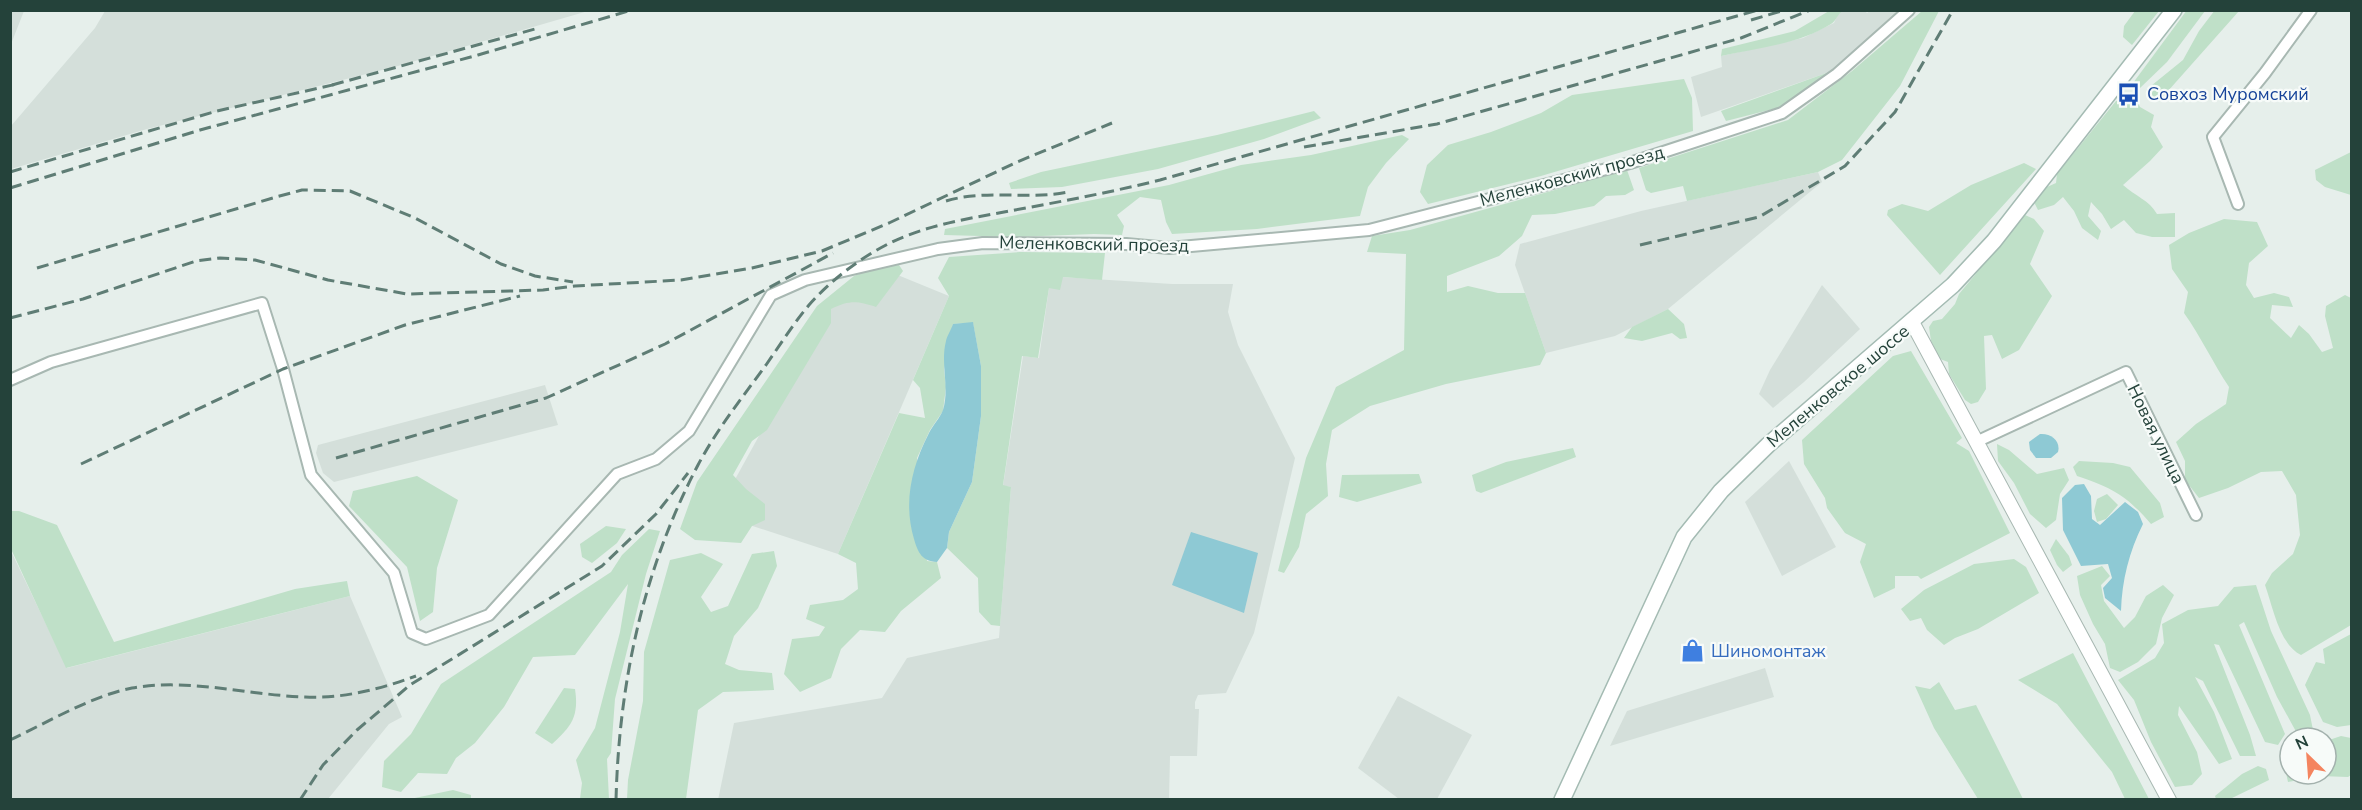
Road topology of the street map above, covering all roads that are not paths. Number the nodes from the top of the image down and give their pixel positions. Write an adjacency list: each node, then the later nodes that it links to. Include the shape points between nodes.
1 (1909, 10): 6 (street, Меленковский проезд, via 1837,74 1782,113 1630,163 1369,230 1169,248 983,243 938,249 805,280 771,295 689,430 656,459 617,474 489,615 426,639 412,633 394,573 311,476 262,303 51,362)
2 (2174, 10): 5 (main road, Меленковское шоссе, via 1994,241)
3 (2311, 10): 4 (street, via 2213,137)
4 (2238, 204)
5 (1912, 322): 7 (street); 9 (main road, Меленковское шоссе, via 1768,445 1721,491 1684,537)
6 (10, 380)
7 (1976, 442): 8 (street, Новая улица, via 2126,372); 10 (street)
8 (2196, 515)
9 (1562, 800)
10 (2169, 800)

